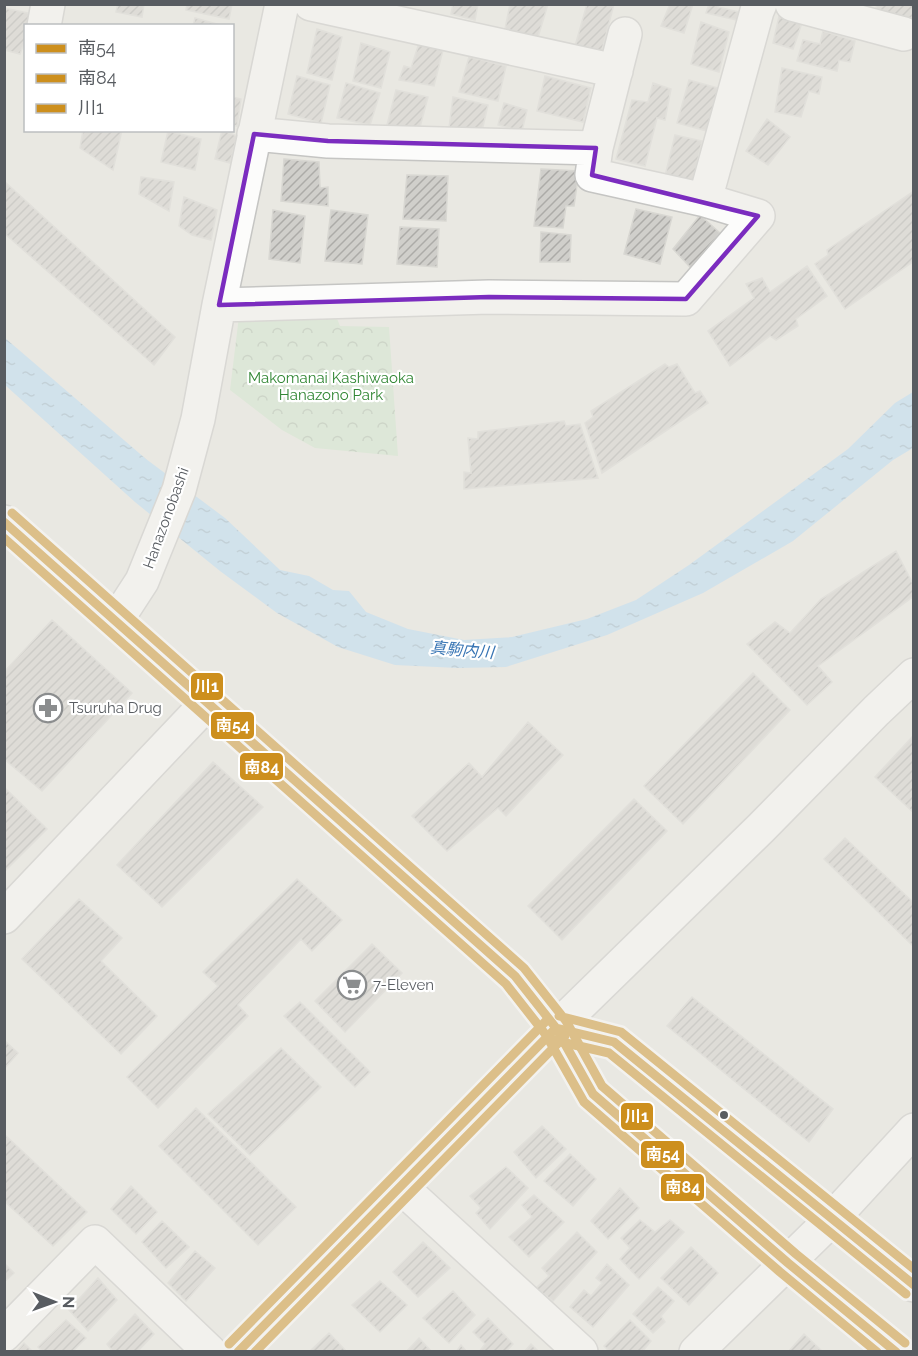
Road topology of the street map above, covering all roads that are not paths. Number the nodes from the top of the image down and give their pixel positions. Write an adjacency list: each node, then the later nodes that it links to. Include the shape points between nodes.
1 (48, 4): 6 (street)
2 (282, 4): 10 (street, Hanazonobashi)
3 (311, 4): 9 (street)
4 (760, 4): 12 (street)
5 (792, 4): 8 (street)
6 (44, 24)
7 (625, 34): 9 (street)
8 (904, 34)
9 (616, 71): 11 (street)
10 (254, 134): 11 (street, via 328,141); 13 (street, Hanazonobashi)
11 (596, 148): 12 (street, via 592,175)
12 (705, 200): 13 (street, via 758,216 687,299 489,297)
13 (219, 305): 15 (street, Hanazonobashi, via 198,419 179,490 142,581)
14 (4, 522): 15 (street)
15 (116, 621): 17 (street)
16 (914, 675): 19 (street)
17 (208, 702): 18 (street); 19 (street, via 515,976)
18 (4, 917)
19 (556, 1028): 21 (street); 22 (street, via 614,1042); 23 (street, via 593,1094)
20 (914, 1130): 22 (street)
21 (400, 1186): 27 (street); 28 (street)
22 (832, 1219): 23 (street); 24 (street)
23 (788, 1263): 29 (street); 30 (street)
24 (914, 1285)
25 (4, 1335): 26 (street, via 94,1242)
26 (210, 1352)
27 (238, 1352)
28 (581, 1352)
29 (696, 1352)
30 (897, 1352)

